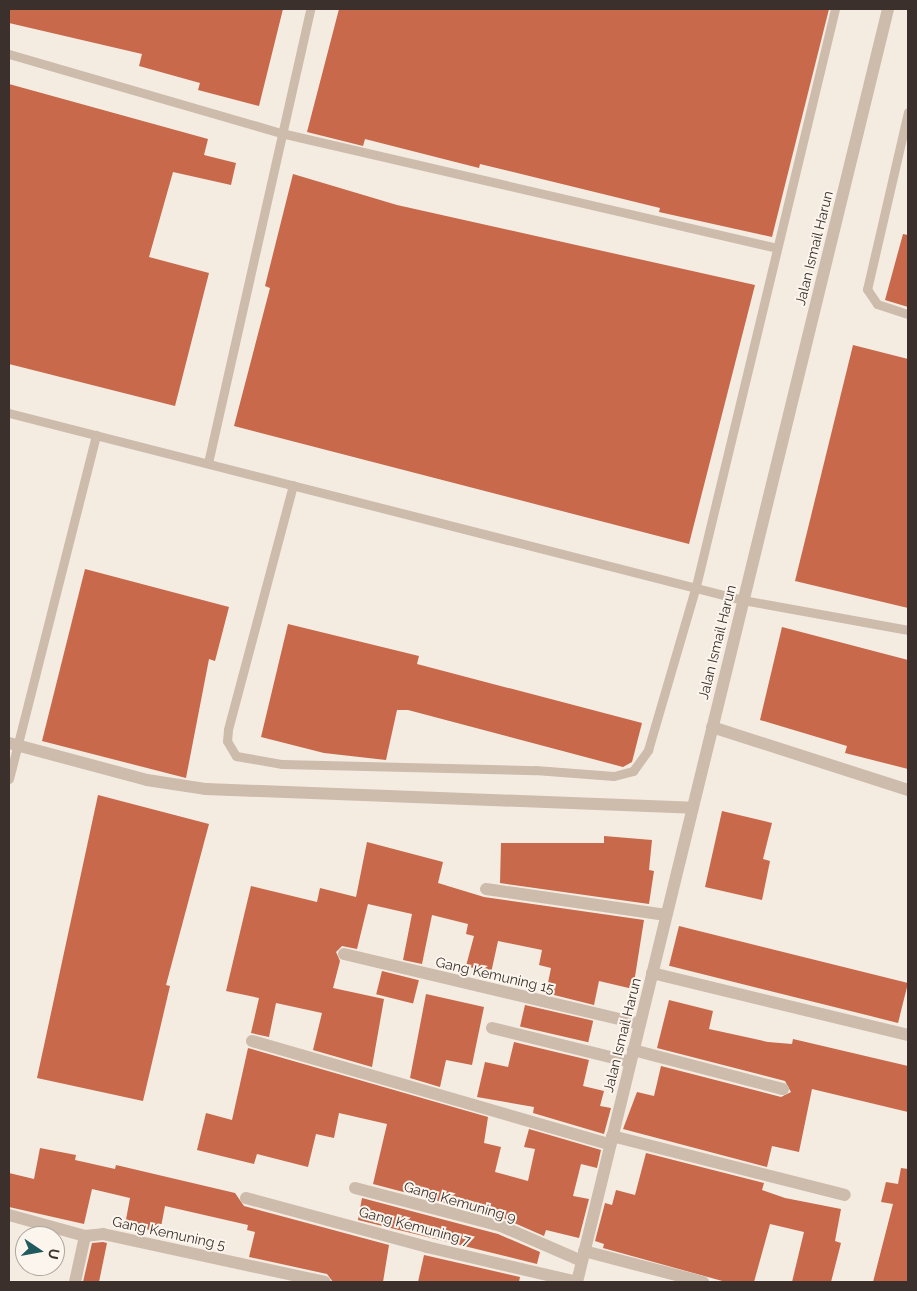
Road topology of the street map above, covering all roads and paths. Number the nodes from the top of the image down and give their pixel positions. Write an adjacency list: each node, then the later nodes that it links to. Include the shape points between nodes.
1 (310, 9): 6 (lane)
2 (835, 9): 7 (lane)
3 (888, 9): 14 (street, Jalan Ismail Harun)
4 (9, 54): 6 (lane)
5 (908, 112): 8 (lane, via 867,289 877,304)
6 (281, 133): 7 (lane); 11 (lane)
7 (777, 248): 13 (lane)
8 (908, 314)
9 (9, 413): 10 (lane)
10 (96, 435): 11 (lane); 17 (lane)
11 (208, 463): 12 (lane)
12 (293, 485): 13 (lane); 13 (lane, via 228,730 227,741 236,756 282,764 624,775 642,761 648,750)
13 (696, 586): 14 (lane)
14 (743, 600): 15 (lane); 16 (street, Jalan Ismail Harun)
15 (908, 630)
16 (712, 727): 19 (street); 20 (street, Jalan Ismail Harun)
17 (13, 744): 18 (lane); 20 (street, via 147,780 206,789)
18 (9, 779)
19 (908, 790)
20 (693, 808): 22 (street, Jalan Ismail Harun)
21 (486, 889): 22 (street)
22 (666, 915): 24 (street, Jalan Ismail Harun)
23 (344, 954): 25 (street, Gang Kemuning 15)
24 (652, 973): 25 (street, Jalan Ismail Harun); 27 (street)
25 (640, 1024): 29 (street, Jalan Ismail Harun)
26 (492, 1028): 29 (street)
27 (908, 1035)
28 (252, 1041): 31 (street)
29 (632, 1056): 30 (street); 31 (street, Jalan Ismail Harun)
30 (783, 1089)
31 (612, 1140): 33 (street); 37 (street, Jalan Ismail Harun)
32 (355, 1188): 37 (street, Gang Kemuning 9, via 501,1226)
33 (845, 1195)
34 (246, 1198): 40 (street, Gang Kemuning 7, via 427,1247)
35 (9, 1215): 36 (street, Gang Kemuning 5)
36 (84, 1236): 38 (street); 39 (street, Gang Kemuning 5, via 103,1234)
37 (583, 1256): 40 (street, Jalan Ismail Harun); 41 (street, Gang Kemuning 9)
38 (75, 1282)
39 (325, 1282)
40 (577, 1282)
41 (702, 1282)

